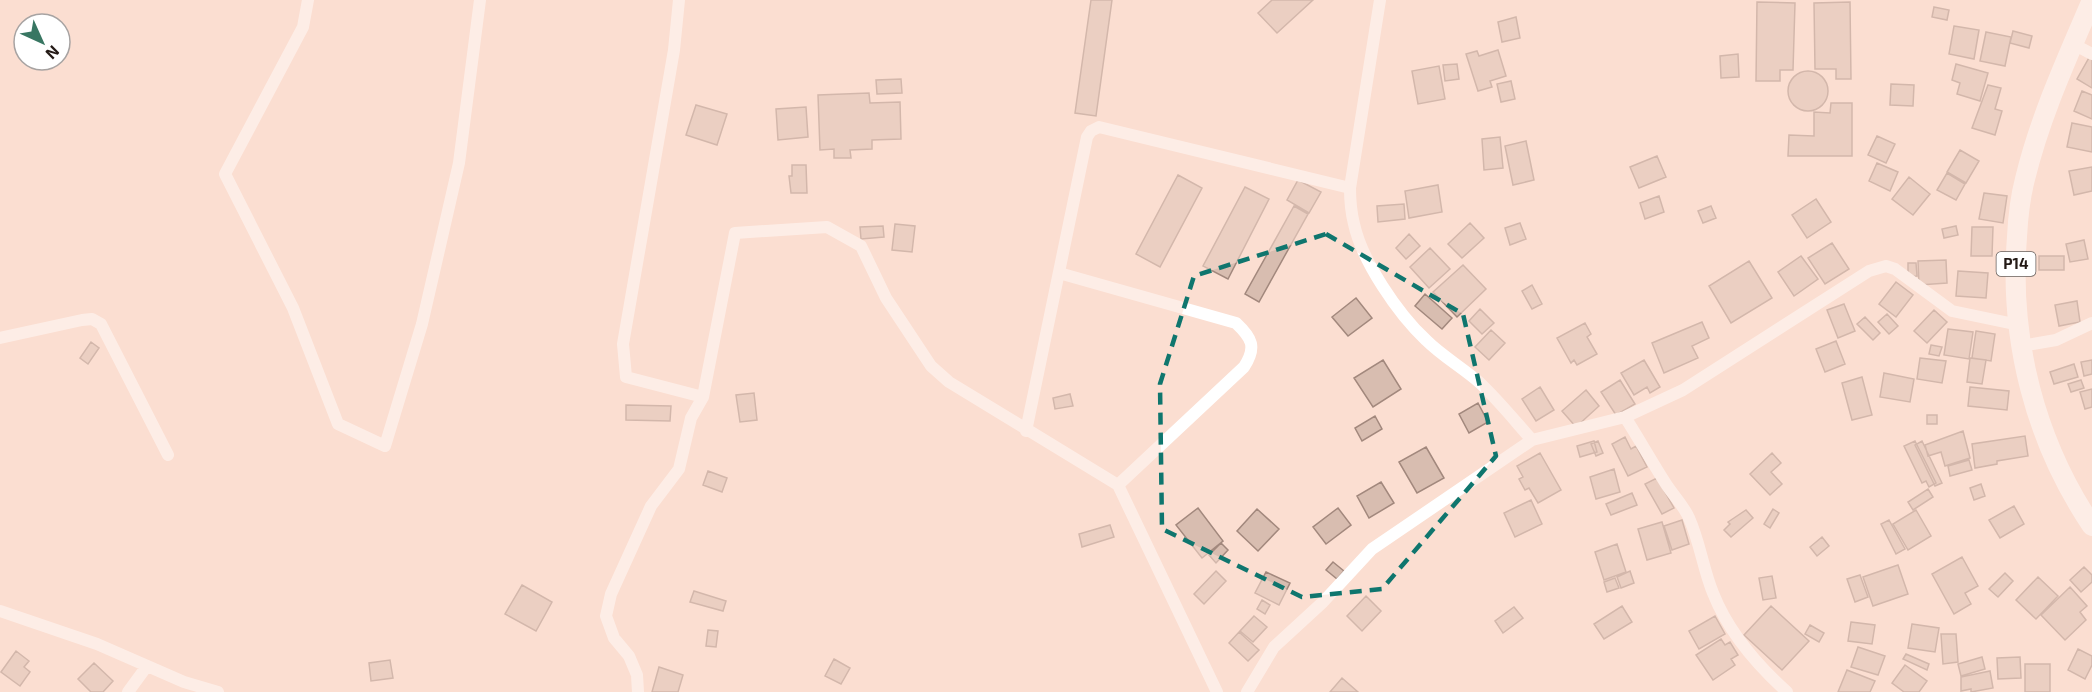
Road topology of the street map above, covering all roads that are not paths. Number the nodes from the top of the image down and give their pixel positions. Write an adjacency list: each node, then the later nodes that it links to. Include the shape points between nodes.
1 (308, 0): 2 (street, via 303,27 225,174 293,308 338,424 385,446 422,324 459,163)
2 (480, 0)
3 (679, 0): 14 (street, via 674,50 623,344 626,377)
4 (1380, 0): 8 (street)
5 (2092, 0): 6 (main road, P14)
6 (2073, 44): 7 (street); 11 (main road, P14, via 2038,135 2020,202 2016,254)
7 (2092, 54)
8 (1350, 188): 9 (street, via 1099,127 1087,138); 17 (street, via 1354,227 1395,306 1427,341 1494,396)
9 (1059, 273): 16 (street); 19 (street, via 1236,323 1248,335 1252,347 1244,367)
10 (2092, 323): 13 (street, via 2056,340)
11 (2019, 325): 13 (main road, P14); 15 (street, via 1952,311 1895,269 1878,267 1683,390)
12 (0, 338): 18 (street, via 82,320 92,319 101,324)
13 (2021, 346): 20 (main road, P14, via 2028,383 2048,441)
14 (703, 397): 16 (street, via 735,233 827,226 861,246 886,298 931,366 949,382); 25 (street, via 690,418 679,469 651,506 611,594 606,616 614,638 629,656 637,675)
15 (1625, 417): 17 (street); 28 (street, via 1688,516 1724,616 1749,653)
16 (1026, 431): 19 (street)
17 (1532, 440): 27 (street, via 1372,549 1274,647)
18 (168, 455)
19 (1118, 485): 26 (street)
20 (2092, 526)
21 (0, 611): 22 (street, via 97,644)
22 (147, 666): 23 (street); 24 (street)
23 (128, 692)
24 (218, 692)
25 (638, 692)
26 (1217, 692)
27 (1247, 692)
28 (1787, 692)

